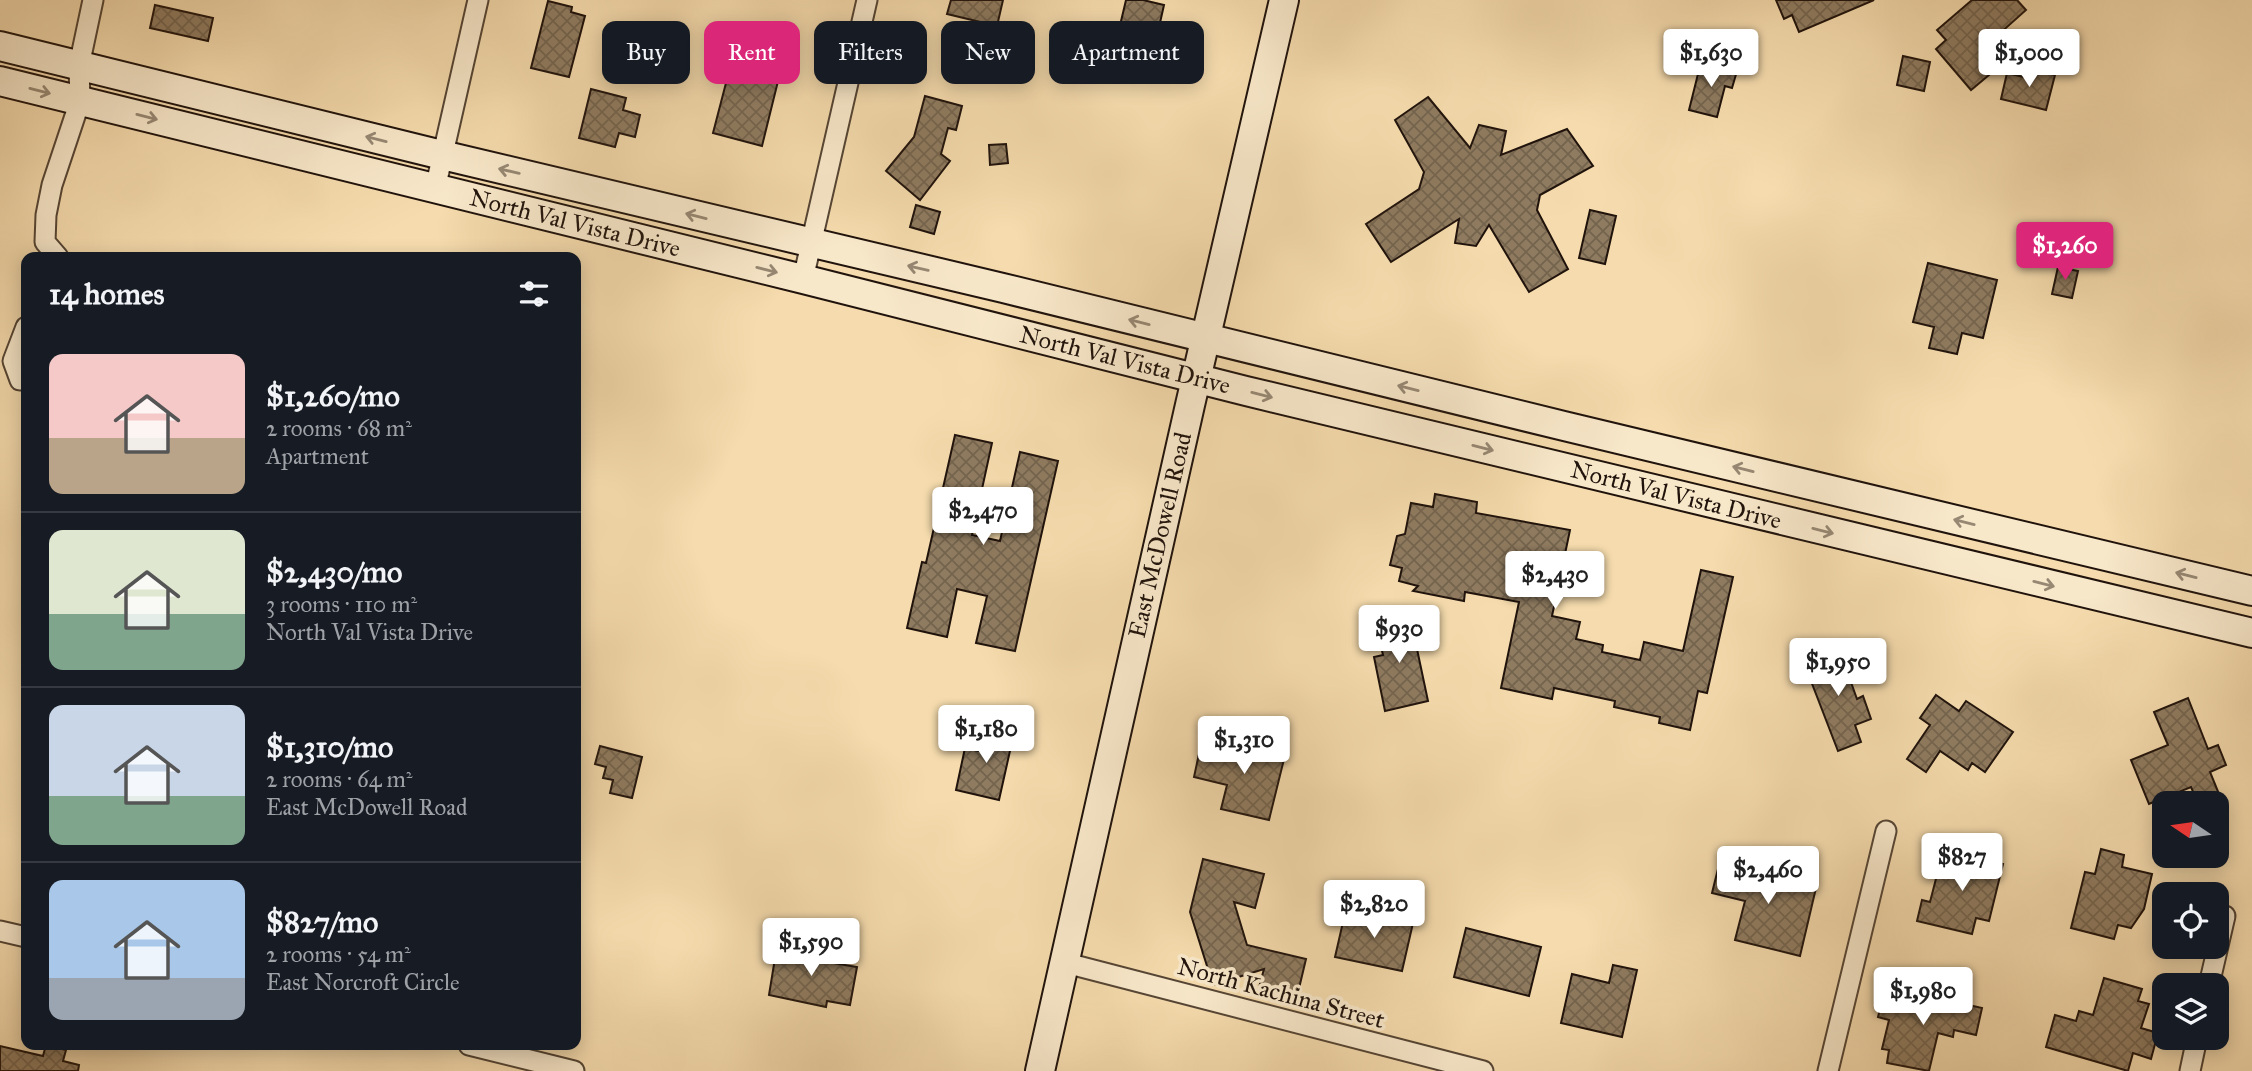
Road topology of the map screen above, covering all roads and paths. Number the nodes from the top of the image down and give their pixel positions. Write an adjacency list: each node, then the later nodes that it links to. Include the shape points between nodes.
1 (93, 0): 6 (street)
2 (478, 0): 9 (street)
3 (867, 0): 11 (street)
4 (1284, 0): 14 (main road, East McDowell Road)
5 (0, 46): 6 (main road, North Val Vista Drive)
6 (79, 66): 8 (street); 9 (main road, North Val Vista Drive, one-way to 6)
7 (0, 81): 8 (main road, North Val Vista Drive, one-way to 8)
8 (80, 101): 10 (main road, North Val Vista Drive, one-way to 10); 12 (street, via 46,215 45,242)
9 (442, 155): 10 (street); 11 (main road, North Val Vista Drive, one-way to 9)
10 (435, 189): 13 (main road, North Val Vista Drive, one-way to 13)
11 (811, 244): 13 (street); 14 (main road, North Val Vista Drive, one-way to 11)
12 (54, 252)
13 (803, 279): 16 (main road, North Val Vista Drive)
14 (1205, 338): 16 (main road, East McDowell Road); 18 (main road, North Val Vista Drive, one-way to 14)
15 (21, 340): 17 (street, via 13,361)
16 (1196, 378): 19 (main road, North Val Vista Drive, one-way to 19); 27 (main road, East McDowell Road)
17 (21, 380)
18 (1651, 447): 19 (main road); 20 (main road, North Val Vista Drive, one-way to 18)
19 (1643, 486): 21 (main road, North Val Vista Drive, one-way to 21)
20 (1910, 509): 21 (main road); 22 (main road, North Val Vista Drive, one-way to 20)
21 (1900, 549): 23 (main road, North Val Vista Drive, one-way to 23)
22 (2252, 591)
23 (2252, 633)
24 (1886, 831): 33 (street)
25 (0, 931): 26 (street)
26 (21, 936)
27 (1066, 963): 31 (main road, East McDowell Road); 32 (street, North Kachina Street)
28 (489, 1050): 30 (street)
29 (2194, 1050): 34 (street)
30 (574, 1071)
31 (1040, 1071)
32 (1483, 1071)
33 (1828, 1071)
34 (2190, 1071)

